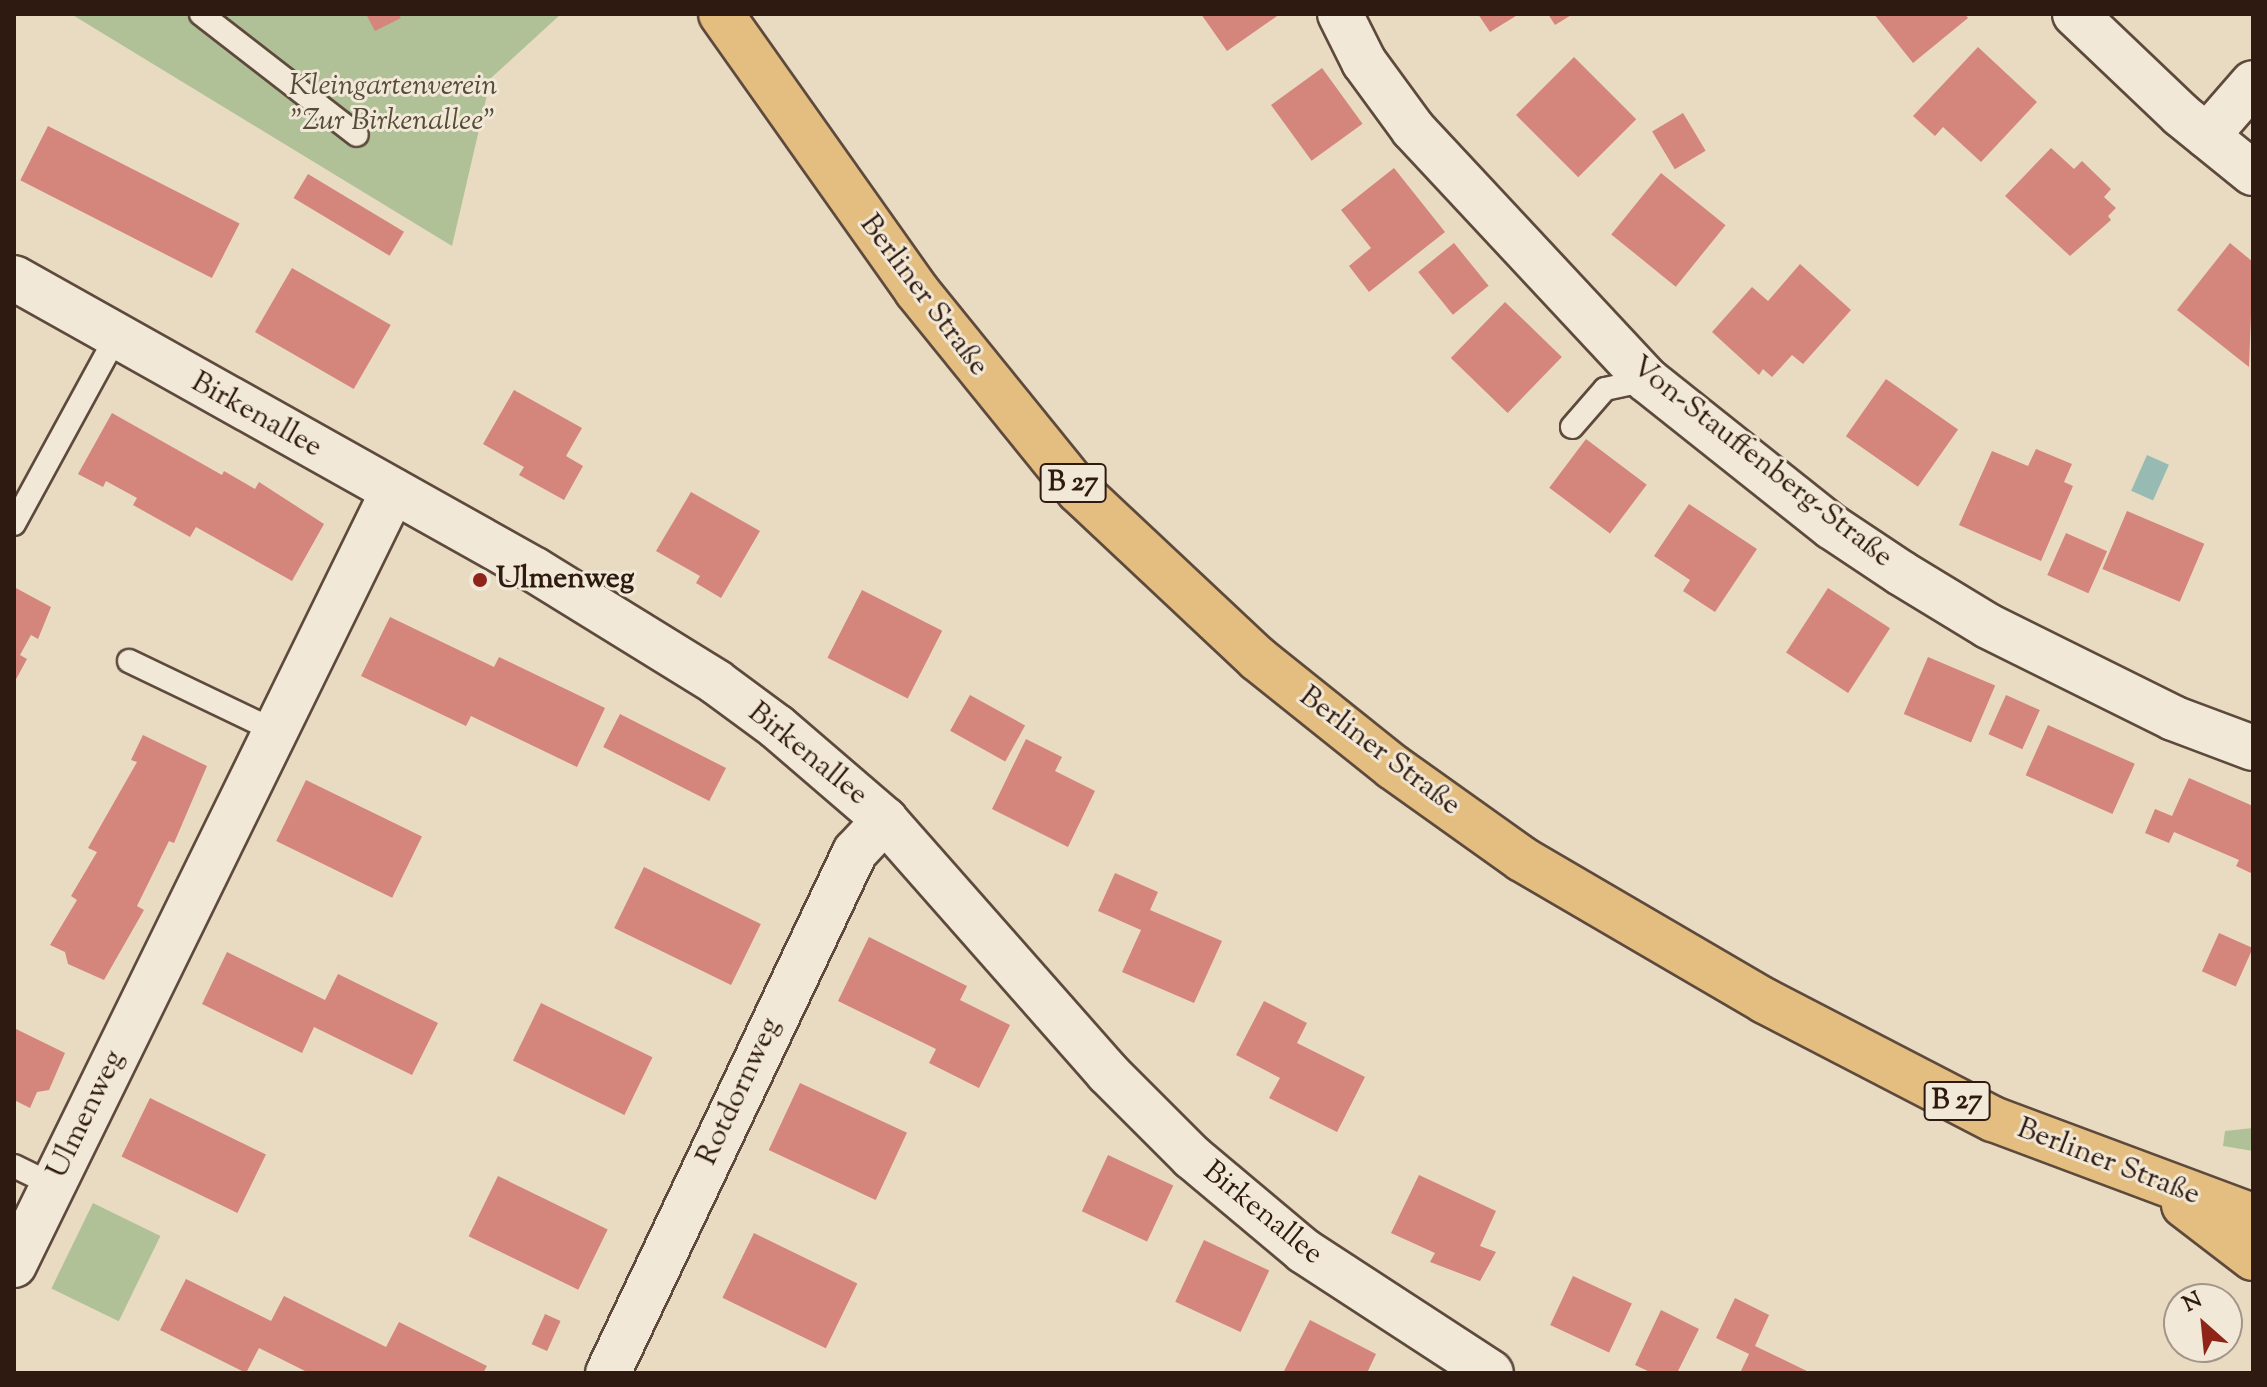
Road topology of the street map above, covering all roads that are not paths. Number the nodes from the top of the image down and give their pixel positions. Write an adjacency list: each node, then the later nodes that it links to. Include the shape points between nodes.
1 (201, 14): 6 (lane)
2 (721, 14): 20 (highway, Berliner Straße / B 27, via 917,291 1049,455 1146,556 1258,659 1393,767 1522,859 1765,1001 1979,1112)
3 (1340, 14): 11 (street, Von-Stauffenberg-Straße, via 1364,62 1413,129)
4 (2075, 14): 7 (street)
5 (2253, 83): 7 (street)
6 (357, 135)
7 (2207, 136): 8 (street)
8 (2253, 173)
9 (14, 278): 10 (street, Birkenallee)
10 (115, 339): 13 (street, Birkenallee); 14 (lane)
11 (1647, 380): 12 (lane, via 1605,389); 17 (street, Von-Stauffenberg-Straße, via 1832,527 1988,626 2173,718)
12 (1572, 427)
13 (393, 491): 16 (street, Ulmenweg); 18 (street, Birkenallee, via 716,682)
14 (14, 524)
15 (129, 661): 16 (lane)
16 (275, 731): 21 (street, Ulmenweg)
17 (2253, 748)
18 (885, 820): 27 (street, Rotdornweg, via 855,852); 28 (street, Birkenallee, via 1108,1073 1192,1157 1304,1251)
19 (14, 1166): 21 (lane)
20 (2157, 1184): 23 (highway, Berliner Straße / B 27); 25 (highway)
21 (53, 1185): 26 (street, Ulmenweg)
22 (2253, 1190): 23 (highway)
23 (2203, 1199): 24 (highway, Berliner Straße / B 27)
24 (2253, 1216)
25 (2253, 1258)
26 (14, 1265)
27 (608, 1373)
28 (1491, 1373)

